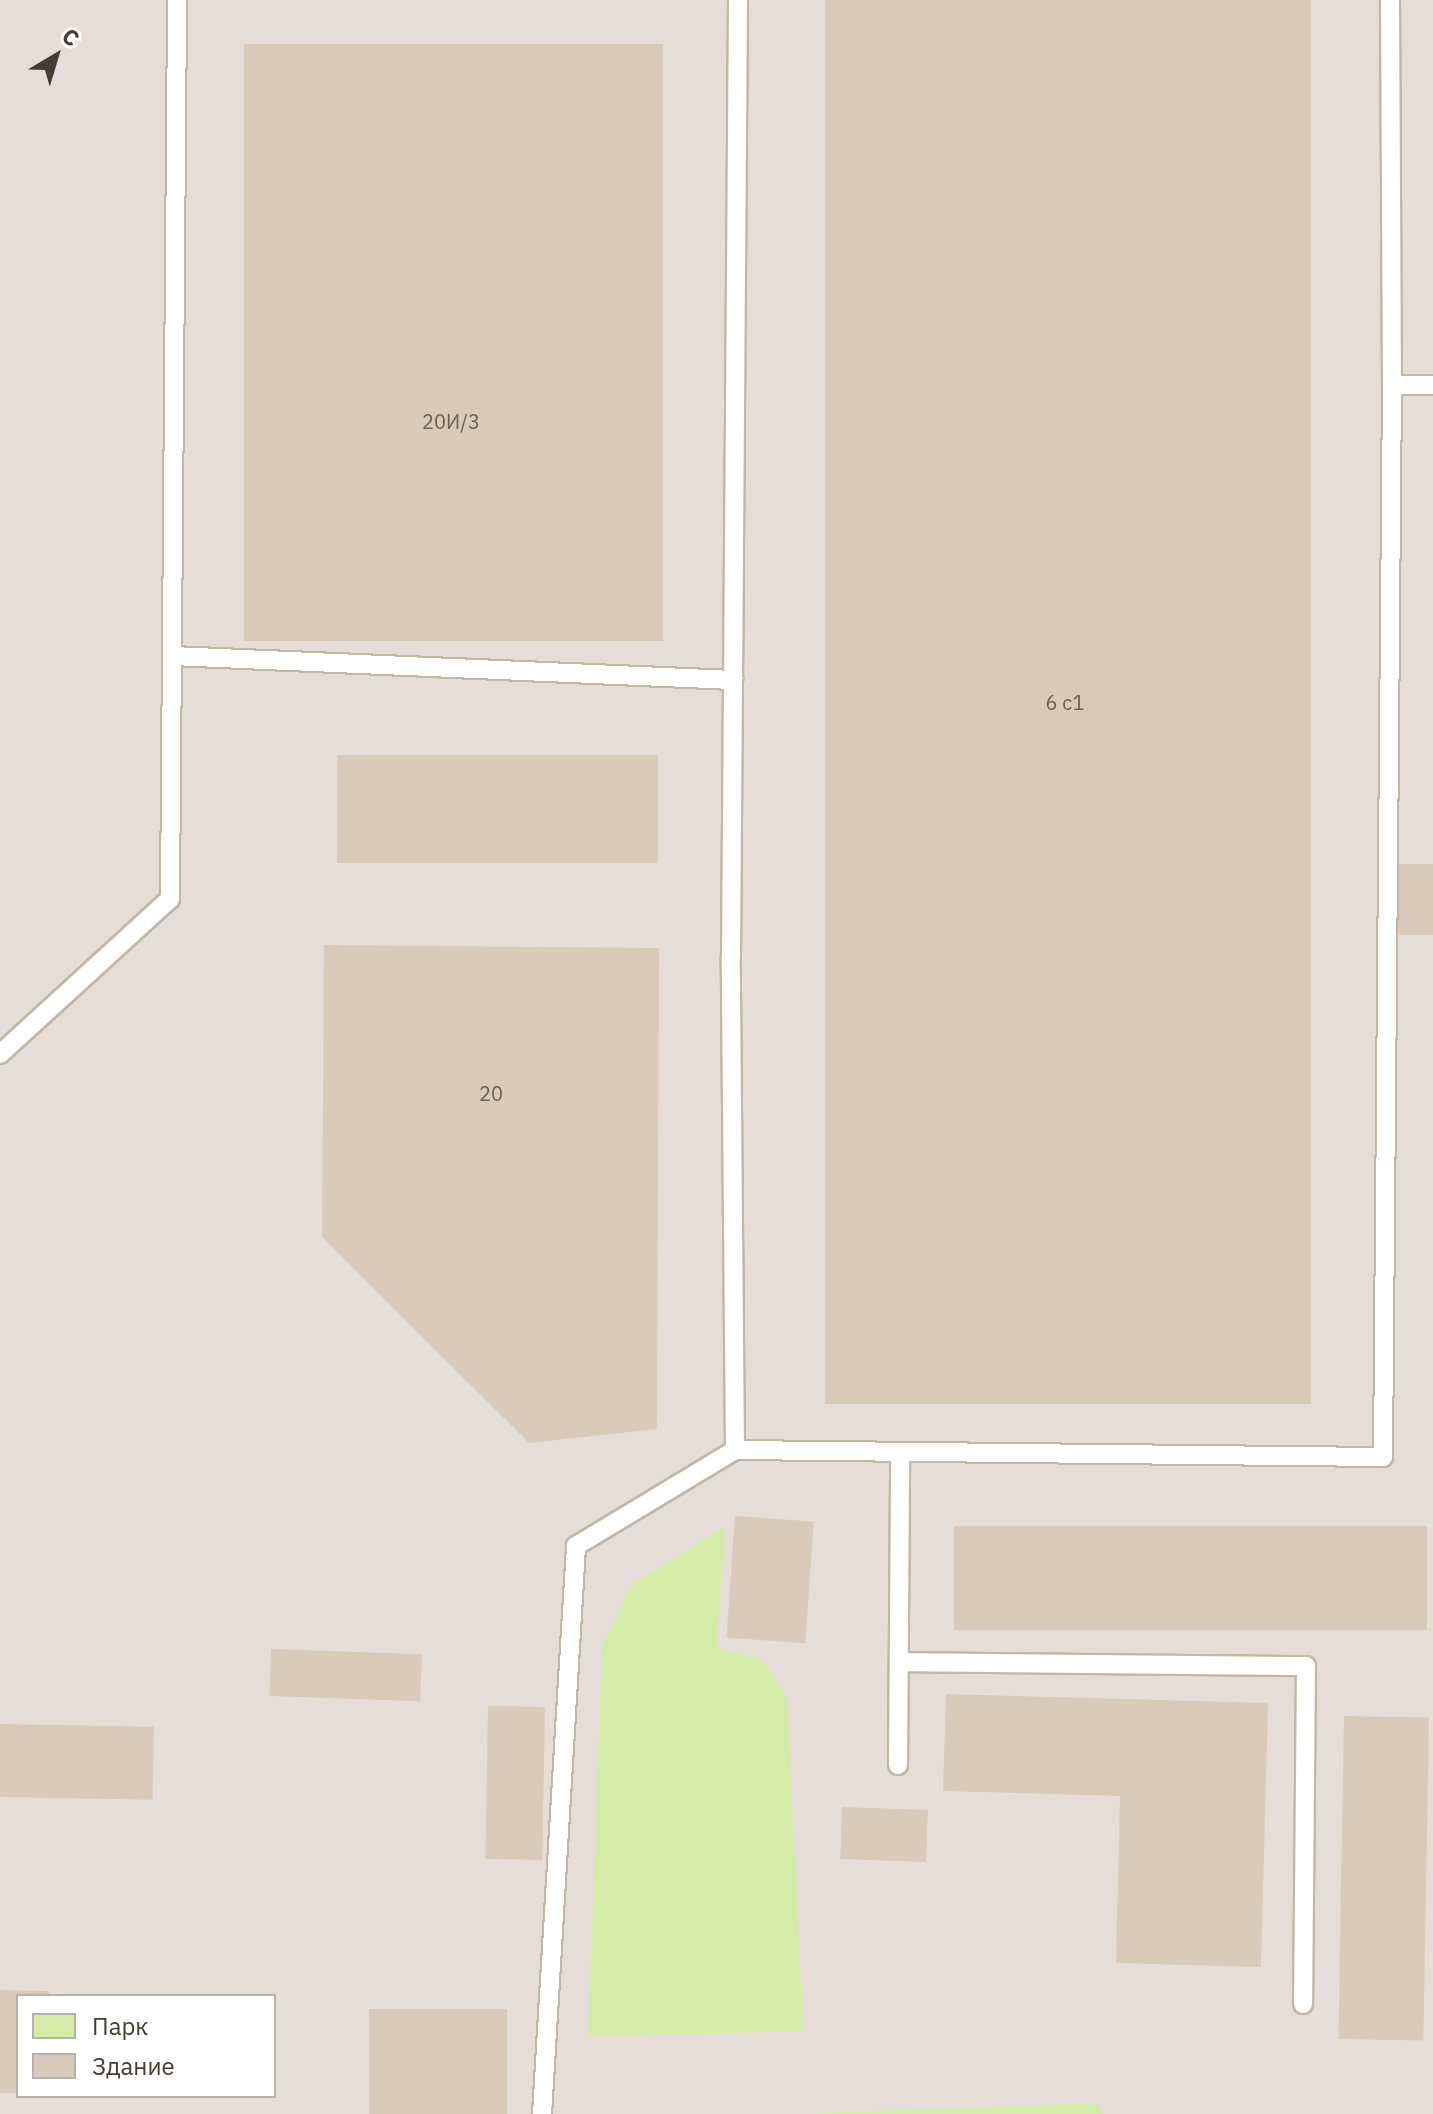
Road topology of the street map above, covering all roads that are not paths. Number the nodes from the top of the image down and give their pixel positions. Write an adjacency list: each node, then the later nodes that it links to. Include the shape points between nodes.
1 (177, 0): 6 (lane)
2 (738, 0): 7 (lane)
3 (1390, 0): 4 (lane)
4 (1392, 385): 5 (lane); 10 (lane, via 1383,1457)
5 (1433, 385)
6 (172, 656): 7 (lane); 8 (lane, via 170,899)
7 (733, 680): 9 (lane)
8 (0, 1054)
9 (735, 1450): 10 (lane); 14 (lane, via 576,1546)
10 (900, 1452): 11 (lane)
11 (899, 1662): 12 (lane); 13 (lane, via 1306,1666)
12 (898, 1765)
13 (1303, 2004)
14 (542, 2114)

